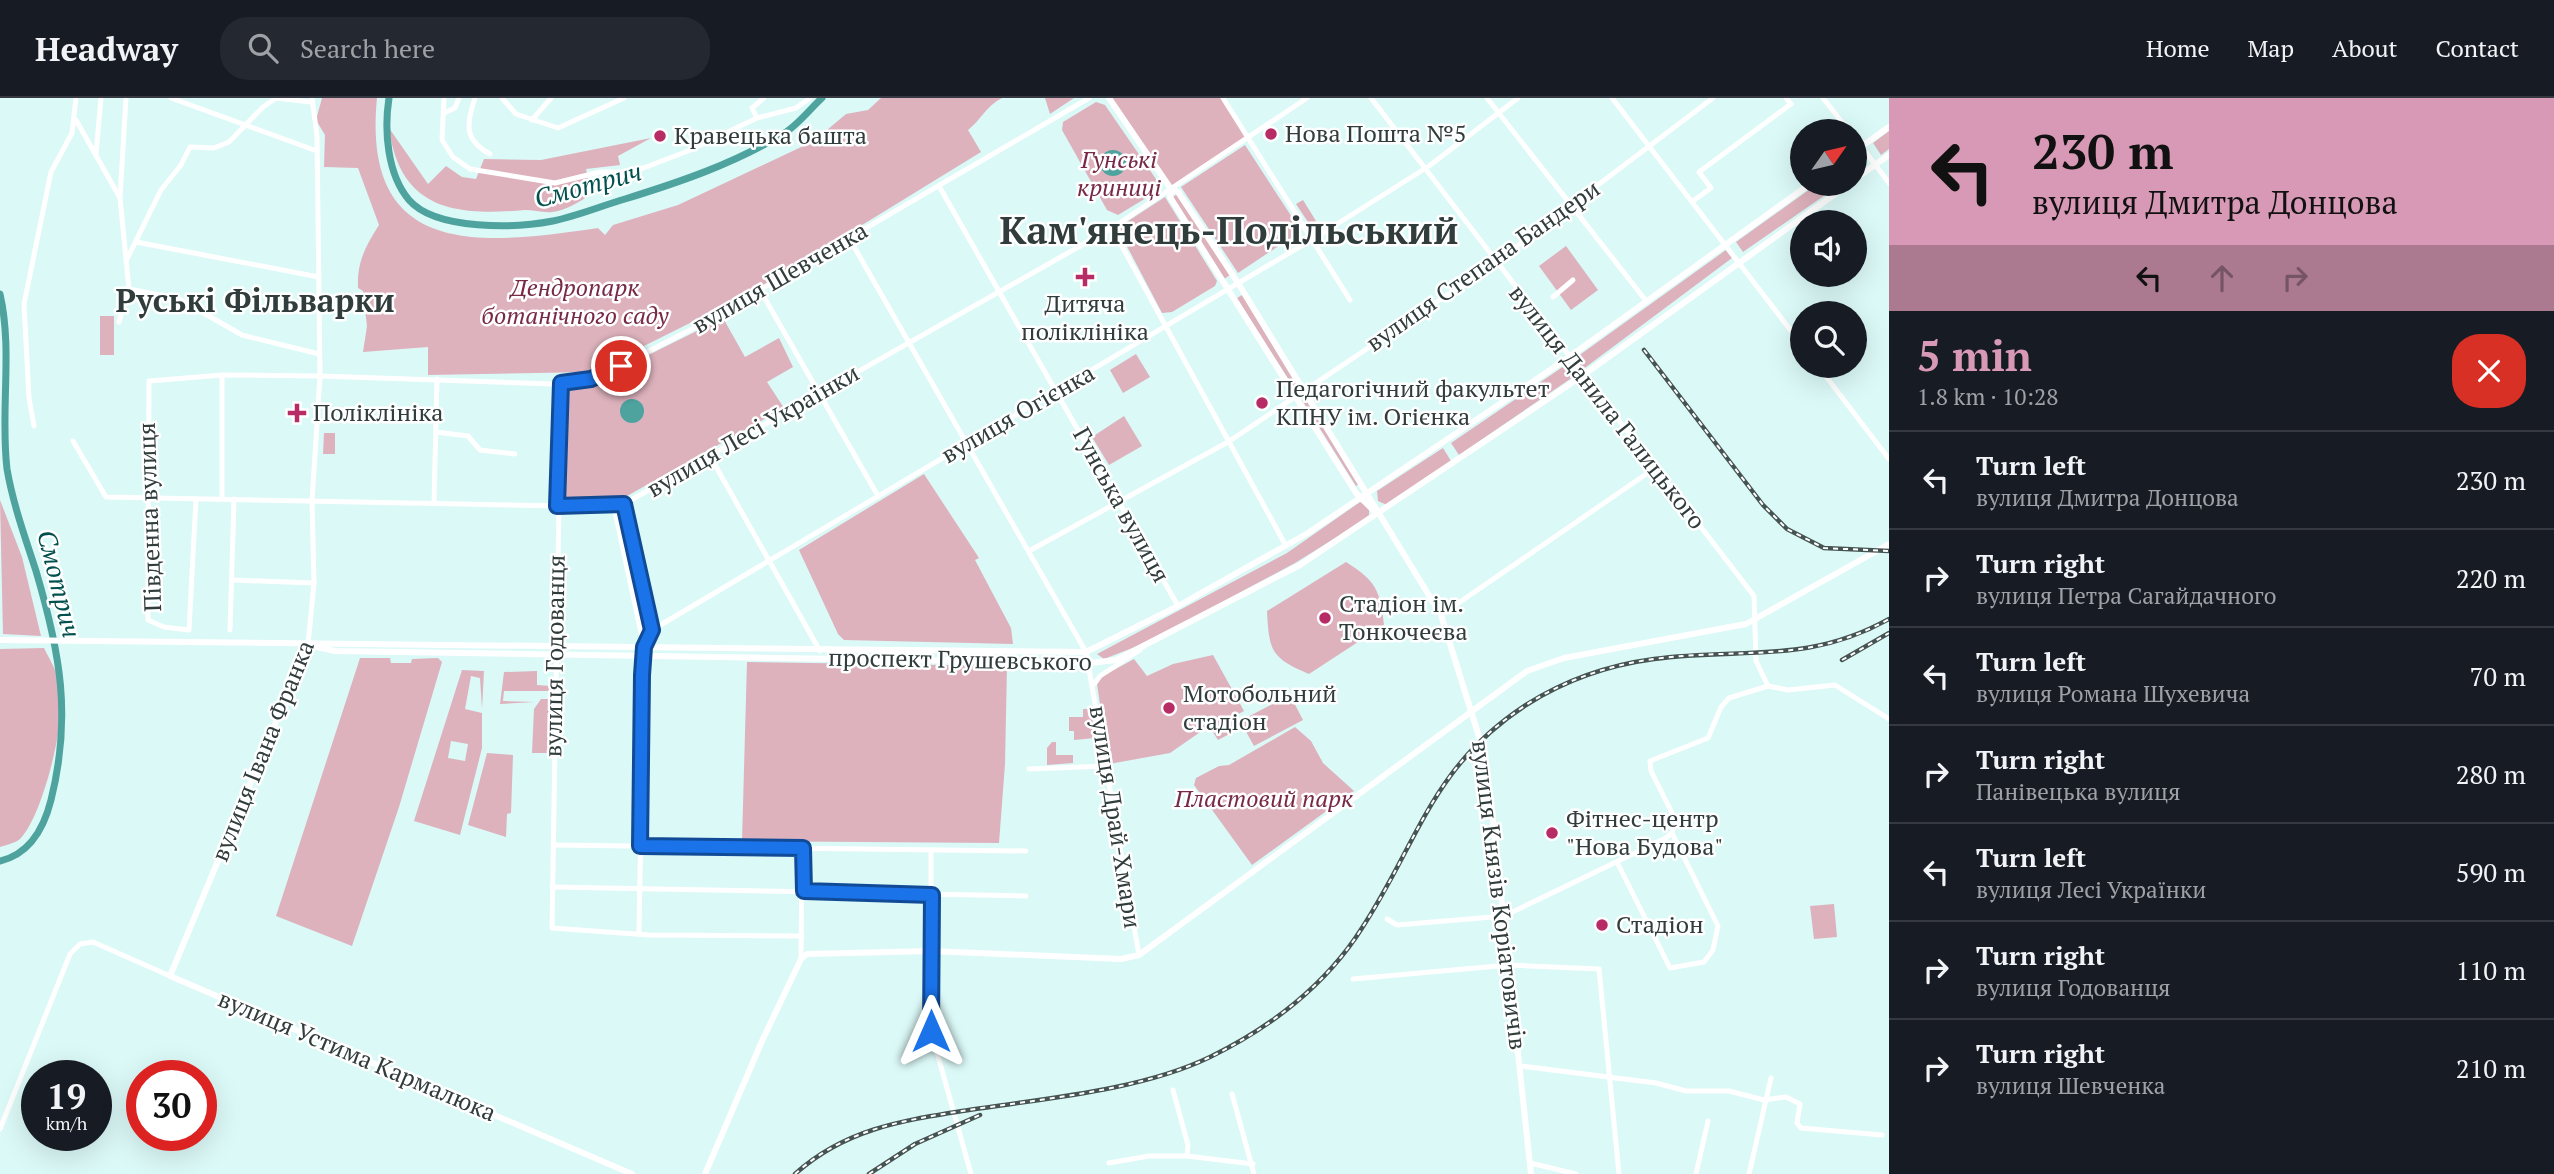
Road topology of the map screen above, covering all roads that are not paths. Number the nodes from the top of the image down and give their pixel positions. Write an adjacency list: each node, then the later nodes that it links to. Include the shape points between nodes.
1 (76, 98): 32 (street)
2 (101, 98): 43 (street)
3 (126, 98): 52 (street)
4 (171, 98): 25 (street)
5 (444, 98): 28 (street)
6 (459, 98): 28 (street, via 455,108)
7 (475, 98): 41 (street, via 470,138)
8 (502, 98): 27 (street)
9 (514, 98): 27 (street)
10 (551, 98): 33 (street)
11 (624, 98): 33 (street, via 562,127)
12 (764, 98): 30 (street, via 752,108)
13 (810, 98): 30 (street, via 796,108)
14 (1089, 98): 48 (street, вулиця Шевченка)
15 (1109, 98): 49 (main road, вулиця Князів Коріатовичів)
16 (1223, 98): 36 (street)
17 (1307, 98): 36 (street, вулиця Лесі Українки)
18 (1371, 98): 45 (street, вулиця Данила Галицького)
19 (1487, 98): 29 (street)
20 (1518, 98): 29 (street, вулиця Огієнка)
21 (1612, 98): 38 (street)
22 (1713, 98): 38 (street, вулиця Степана Бандери)
23 (1786, 98): 53 (street, via 1791,104 1699,172 1711,188)
24 (1823, 98): 31 (street)
25 (186, 100): 34 (street)
26 (311, 100): 34 (street, via 276,98); 39 (street, вулиця Івана Франка)
27 (508, 107): 33 (street)
28 (444, 113): 30 (street, via 442,140 464,166 555,183 600,172 633,172)
29 (1499, 113): 45 (street, вулиця Огієнка); 54 (street)
30 (757, 118)
31 (1840, 119)
32 (76, 120): 43 (street); 90 (street, via 62,158 51,172 24,304)
33 (532, 120)
34 (246, 125): 39 (street); 58 (street, via 237,137 219,147 189,148 161,190)
35 (1889, 127): 37 (main road)
36 (1247, 138): 49 (street, вулиця Лесі Українки); 57 (street)
37 (1867, 143)
38 (1649, 146): 53 (street); 54 (street, вулиця Степана Бандери)
39 (317, 151): 63 (street, вулиця Івана Франка)
40 (1867, 154): 44 (street)
41 (490, 155)
42 (1889, 155): 44 (main road)
43 (96, 157): 52 (street)
44 (1875, 165): 46 (main road); 47 (street)
45 (1424, 169): 57 (street, вулиця Огієнка); 62 (street, вулиця Данила Галицького)
46 (1867, 171)
47 (1889, 183)
48 (939, 186): 56 (street, вулиця Шевченка); 68 (street, Гунська вулиця)
49 (1171, 189): 55 (street, вулиця Лесі Українки); 65 (main road, вулиця Князів Коріатовичів, via 1178,192); 69 (main road, вулиця Князів Коріатовичів, via 1170,197)
50 (1793, 196): 59 (main road, проспект Грушевського)
51 (1832, 196): 61 (main road, проспект Грушевського)
52 (120, 198): 60 (street)
53 (1693, 201): 59 (street)
54 (1571, 206): 62 (street, вулиця Степана Бандери); 72 (street)
55 (1112, 228): 68 (street, вулиця Лесі Українки); 74 (street)
56 (849, 238): 67 (street, вулиця Шевченка); 76 (street, вулиця Драй-Хмари)
57 (1311, 239): 65 (street, вулиця Огієнка); 71 (street)
58 (136, 242): 60 (street); 63 (street)
59 (1726, 244): 61 (street); 72 (main road, проспект Грушевського)
60 (126, 261): 66 (street)
61 (1740, 261): 75 (street); 81 (main road, проспект Грушевського)
62 (1495, 263): 78 (street, вулиця Данила Галицького); 86 (street, вулиця Степана Бандери)
63 (319, 277): 77 (street, вулиця Івана Франка)
64 (1573, 280): 70 (street)
65 (1238, 284): 69 (street, вулиця Огієнка); 86 (main road, вулиця Князів Коріатовичів)
66 (129, 289): 73 (street); 77 (street, via 179,299 242,334)
67 (761, 290): 85 (street, вулиця Шевченка, via 621,366 591,379); 88 (street)
68 (999, 290): 76 (street, вулиця Лесі Українки); 87 (street, Гунська вулиця)
69 (1228, 290): 74 (street, вулиця Огієнка); 89 (main road, вулиця Князів Коріатовичів)
70 (1553, 297)
71 (1350, 300)
72 (1648, 302): 78 (main road, проспект Грушевського)
73 (119, 322)
74 (1167, 327): 87 (street, вулиця Огієнка); 93 (street)
75 (1790, 329)
76 (908, 341): 88 (street, вулиця Лесі Українки); 94 (street, вулиця Драй-Хмари)
77 (319, 354): 80 (street, вулиця Івана Франка)
78 (1569, 358): 81 (street, вулиця Данила Галицького); 99 (main road, проспект Грушевського)
79 (222, 375): 80 (street, вулиця Шевченка); 82 (street, вулиця Шевченка); 104 (street)
80 (320, 376): 84 (street, вулиця Шевченка); 106 (street, вулиця Івана Франка)
81 (1582, 376): 98 (street, вулиця Данила Галицького); 112 (main road, проспект Грушевського)
82 (154, 378): 101 (street, Південна вулиця, via 147,388)
83 (1827, 378): 97 (street)
84 (437, 379): 85 (street, вулиця Шевченка); 91 (street)
85 (561, 383): 110 (street, вулиця Годованця)
86 (1303, 390): 89 (street, вулиця Степана Бандери); 99 (main road, вулиця Князів Коріатовичів)
87 (1058, 392): 94 (street, вулиця Огієнка); 107 (street, Гунська вулиця)
88 (820, 395): 96 (street, вулиця Лесі Українки); 100 (street)
89 (1296, 396): 93 (street, вулиця Степана Бандери); 102 (main road, вулиця Князів Коріатовичів)
90 (34, 426)
91 (436, 432): 95 (street, via 468,436 480,450); 108 (street)
92 (73, 441): 101 (street, вулиця Лесі Українки, via 106,497)
93 (1228, 442): 107 (street, вулиця Степана Бандери); 114 (street)
94 (967, 443): 100 (street, вулиця Огієнка); 115 (street, вулиця Драй-Хмари)
95 (515, 454)
96 (710, 456): 109 (street, вулиця Лесі Українки); 116 (street)
97 (1889, 459)
98 (1656, 468): 120 (street); 121 (street, вулиця Данила Галицького, via 1754,596)
99 (1367, 493): 102 (main road, проспект Грушевського); 112 (main road, вулиця Князів Коріатовичів)
100 (878, 496): 116 (street, вулиця Огієнка)
101 (148, 497): 103 (street, вулиця Лесі Українки); 103 (street, Південна вулиця, via 148,620 189,630)
102 (1360, 498): 112 (main road, вулиця Князів Коріатовичів); 114 (main road, проспект Грушевського)
103 (196, 499): 104 (street, вулиця Лесі Українки)
104 (222, 499): 105 (street, вулиця Лесі Українки)
105 (233, 499): 106 (street, вулиця Лесі Українки); 117 (street)
106 (312, 501): 108 (street, вулиця Лесі Українки); 118 (street, вулиця Івана Франка)
107 (1119, 501): 115 (street, вулиця Степана Бандери); 119 (street, Гунська вулиця)
108 (434, 503): 110 (street, вулиця Лесі Українки)
109 (624, 504): 111 (street, вулиця Лесі Українки); 123 (street)
110 (557, 506): 111 (street, вулиця Лесі Українки); 127 (street, вулиця Годованця)
111 (614, 507): 128 (street)
112 (1377, 514): 120 (main road, вулиця Князів Коріатовичів); 126 (main road, проспект Грушевського, via 1298,566)
113 (1889, 544): 121 (main road)
114 (1286, 546): 119 (main road, проспект Грушевського)
115 (1029, 551): 130 (street, вулиця Драй-Хмари)
116 (770, 559): 123 (street, вулиця Огієнка); 129 (street)
117 (232, 580): 118 (street); 122 (street)
118 (314, 583): 125 (street, вулиця Івана Франка)
119 (1178, 606): 130 (main road, проспект Грушевського)
120 (1441, 615): 134 (main road, вулиця Князів Коріатовичів)
121 (1756, 619): 133 (street, вулиця Данила Галицького, via 1756,661); 134 (main road, via 1564,658 1527,671)
122 (230, 630)
123 (652, 630): 128 (street)
124 (0, 640): 125 (main road, проспект Грушевського)
125 (308, 645): 127 (main road, проспект Грушевського); 158 (main road, вулиця Івана Франка)
126 (1146, 646): 131 (main road, проспект Грушевського, via 1116,660); 132 (street, via 1100,676)
127 (555, 650): 128 (main road, проспект Грушевського); 139 (street, вулиця Годованця)
128 (644, 651): 129 (main road, проспект Грушевського); 131 (main road, проспект Грушевського); 140 (street)
129 (820, 651): 130 (main road, проспект Грушевського)
130 (1086, 652): 131 (street, вулиця Драй-Хмари)
131 (1090, 663): 132 (street, вулиця Драй-Хмари)
132 (1094, 686): 136 (street, вулиця Драй-Хмари)
133 (1768, 686): 135 (street, via 1788,690 1835,685); 138 (street, via 1729,698 1708,738 1650,761 1676,821)
134 (1472, 711): 150 (main road, вулиця Князів Коріатовичів, via 1491,802); 155 (main road)
135 (1889, 719)
136 (1107, 766): 137 (street); 155 (street, вулиця Драй-Хмари)
137 (1030, 769)
138 (1672, 833): 144 (street); 144 (street, via 1718,926 1713,950 1704,962 1670,968)
139 (553, 845): 140 (street); 145 (street, вулиця Годованця)
140 (640, 846): 141 (street); 146 (street)
141 (803, 848): 142 (street); 147 (street)
142 (931, 850): 143 (street); 148 (street)
143 (1026, 851)
144 (1617, 862): 150 (street)
145 (552, 887): 146 (street); 152 (street, вулиця Годованця, via 552,928)
146 (639, 889): 147 (street); 152 (street)
147 (804, 891): 148 (street); 153 (street)
148 (932, 895): 149 (street); 154 (street)
149 (1026, 896)
150 (1504, 916): 151 (street, via 1397,925); 157 (main road, вулиця Князів Коріатовичів)
151 (1387, 919)
152 (639, 933): 153 (street)
153 (802, 936): 156 (street)
154 (931, 951): 155 (main road, via 1121,959); 156 (main road, via 812,952); 175 (street, via 931,1031)
155 (1139, 955)
156 (801, 959): 174 (main road)
157 (1509, 965): 159 (street); 160 (main road, вулиця Князів Коріатовичів); 161 (street, via 1599,969)
158 (170, 976): 167 (street, вулиця Устима Кармалюка, via 93,942 80,944 70,954); 173 (main road, вулиця Устима Кармалюка)
159 (1353, 979)
160 (1521, 1066): 161 (street); 171 (main road, вулиця Князів Коріатовичів)
161 (1609, 1077): 165 (street, via 1699,1093 1729,1091); 179 (street)
162 (1770, 1078): 165 (street)
163 (1173, 1090): 169 (street)
164 (1231, 1094): 172 (street)
165 (1766, 1100): 168 (street, via 1781,1097 1798,1102 1797,1123 1802,1128); 181 (street)
166 (1708, 1121): 180 (street)
167 (0, 1129)
168 (1882, 1135)
169 (1187, 1156): 170 (street); 172 (street)
170 (1110, 1163)
171 (1530, 1163): 177 (main road, вулиця Князів Коріатовичів); 178 (street)
172 (1253, 1164): 176 (street)
173 (632, 1174)
174 (705, 1174)
175 (971, 1174)
176 (1254, 1174)
177 (1531, 1174)
178 (1576, 1174)
179 (1619, 1174)
180 (1696, 1174)
181 (1749, 1174)

